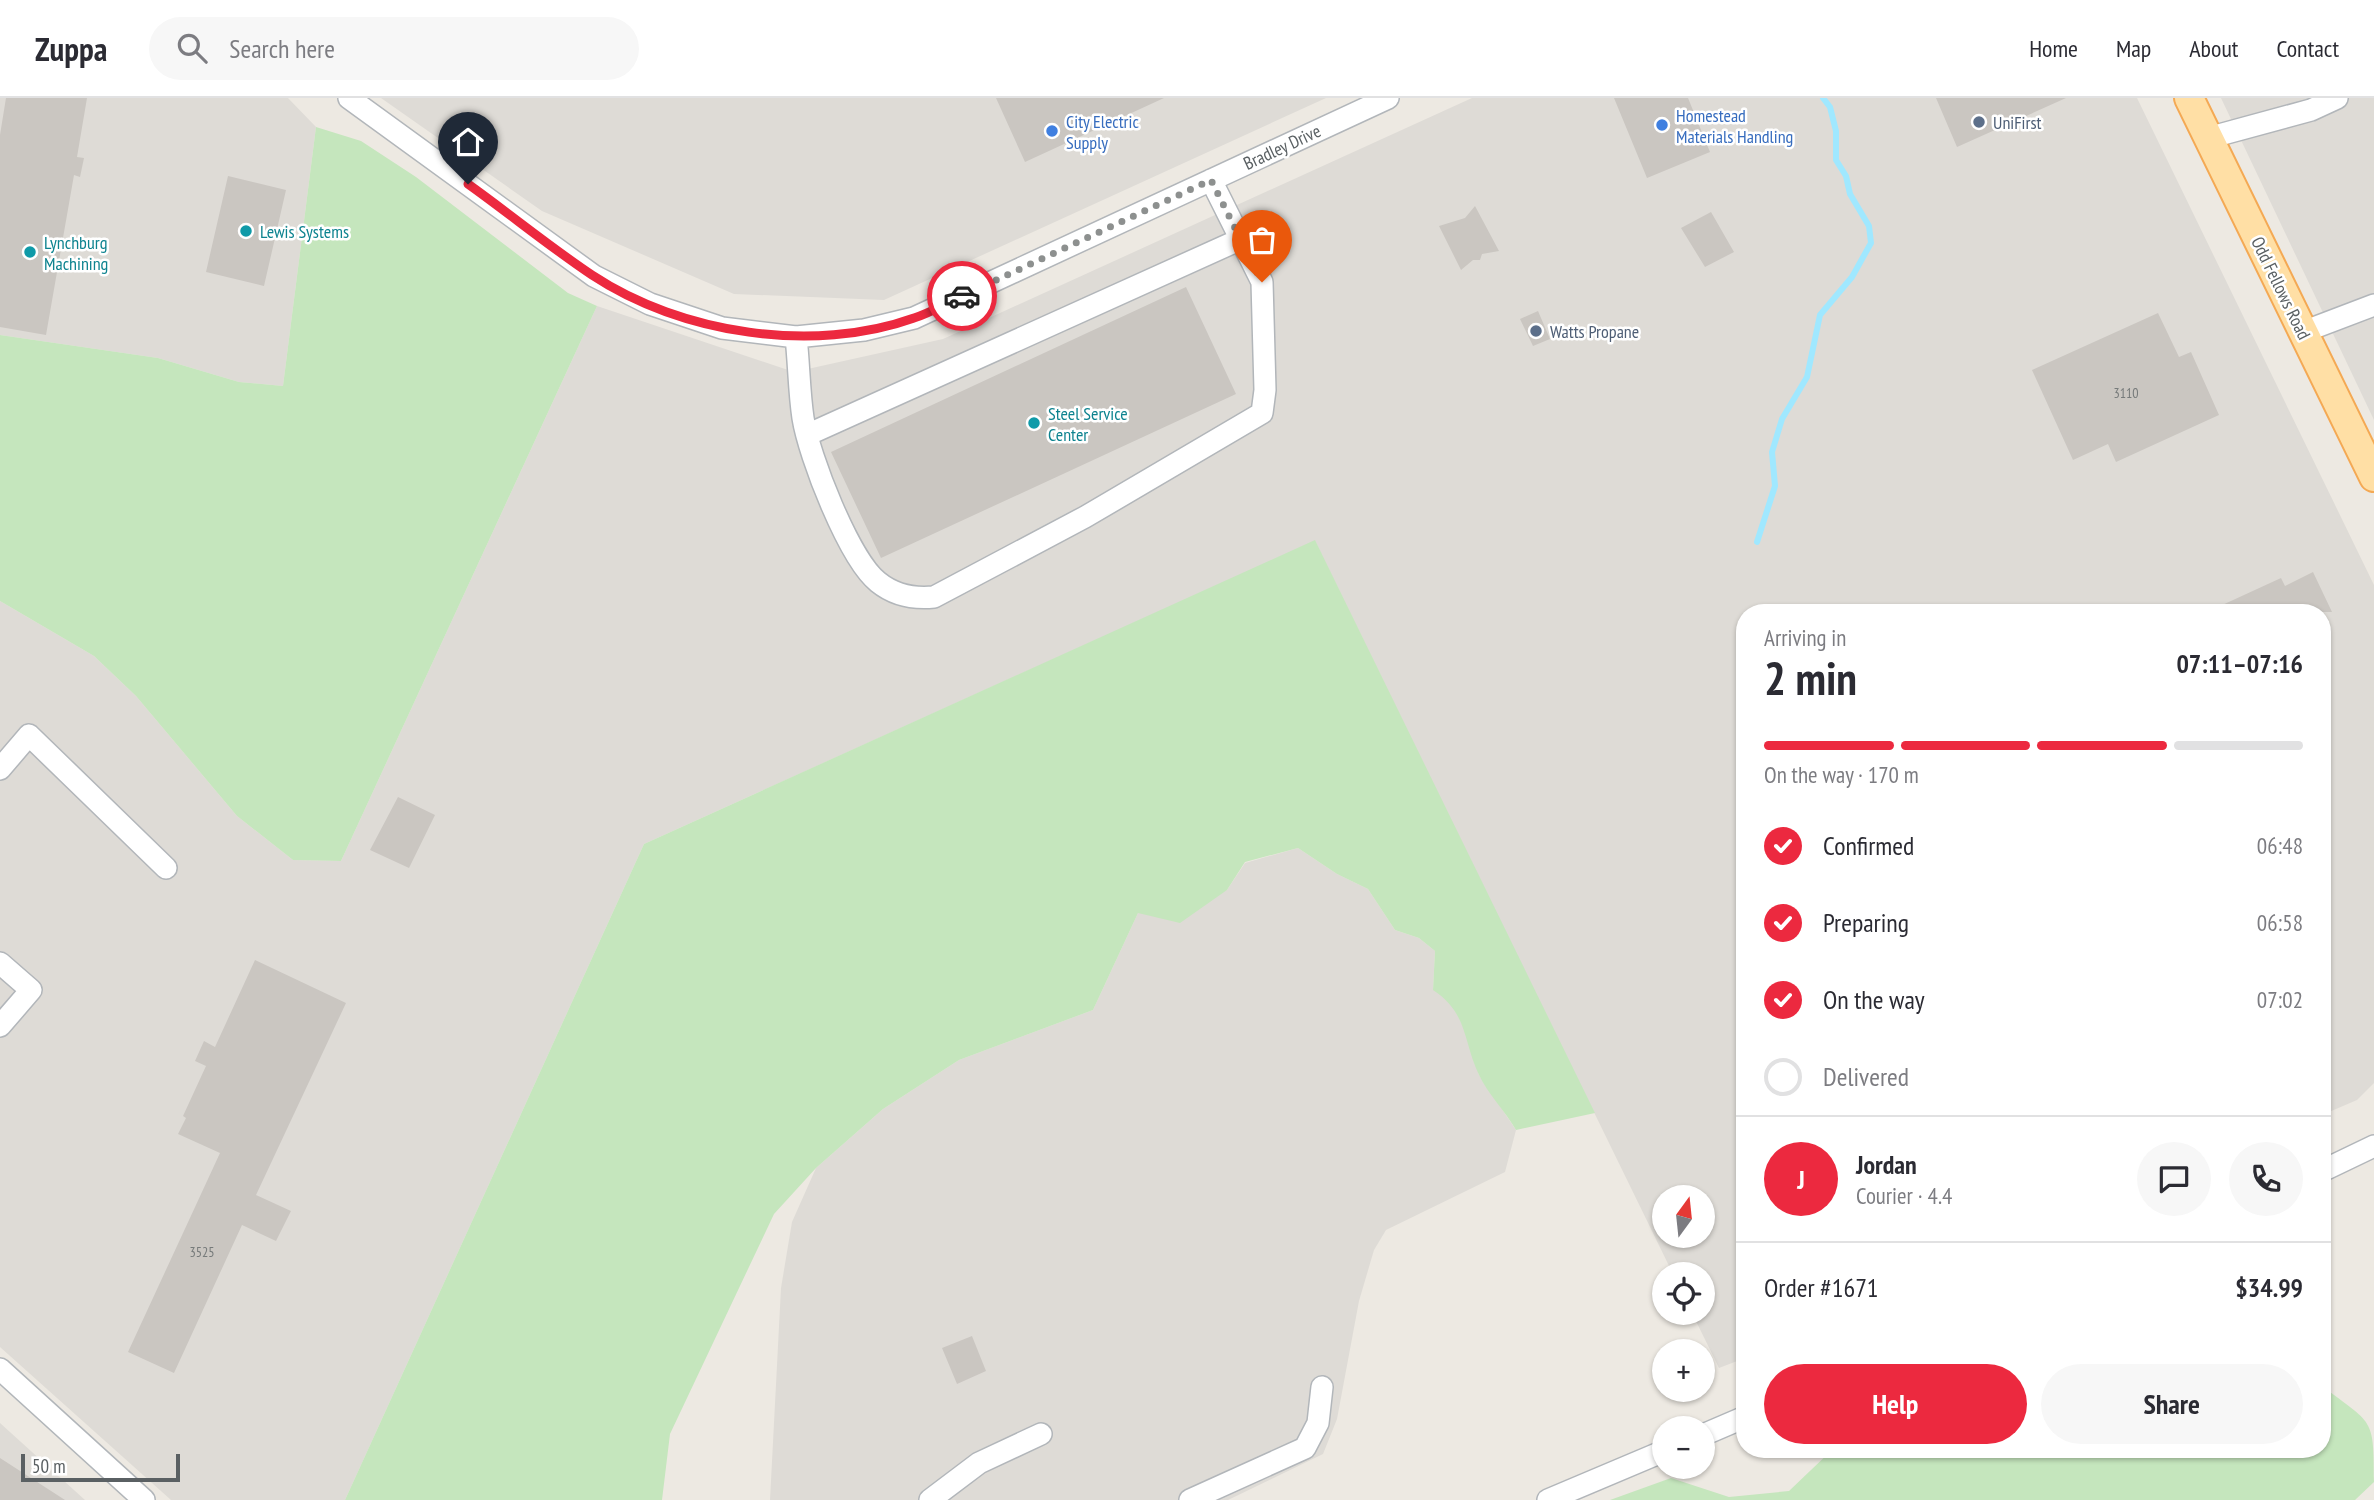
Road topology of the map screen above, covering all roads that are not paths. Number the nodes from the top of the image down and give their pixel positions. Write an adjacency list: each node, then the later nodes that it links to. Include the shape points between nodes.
1 (349, 98): 10 (street, Bradley Drive, via 594,276 650,304 722,328)
2 (1388, 98): 6 (street, Bradley Drive)
3 (2189, 98): 5 (main road, Odd Fellows Road)
4 (2337, 98): 5 (street, via 2311,110)
5 (2208, 138): 9 (main road, Odd Fellows Road)
6 (1211, 180): 7 (street); 10 (street, Bradley Drive, via 914,318 864,330)
7 (1241, 239): 11 (street); 11 (street, via 1263,291 1262,413 1085,517 934,597 909,597 866,571 832,503)
8 (2374, 305): 9 (street)
9 (2303, 332): 12 (main road, Odd Fellows Road)
10 (796, 337): 11 (street)
11 (807, 435)
12 (2374, 477)
13 (0, 769): 14 (street, via 29,735)
14 (166, 868)
15 (0, 964): 16 (street, via 31,990)
16 (0, 1026)
17 (2374, 1146): 18 (street)
18 (2331, 1167)
19 (0, 1369): 25 (street)
20 (1322, 1388): 27 (street, via 1318,1423 1305,1448)
21 (1736, 1421): 22 (street)
22 (1715, 1430)
23 (1041, 1434): 26 (street, via 979,1462)
24 (1652, 1456): 28 (street)
25 (144, 1500)
26 (930, 1500)
27 (1190, 1500)
28 (1548, 1500)

